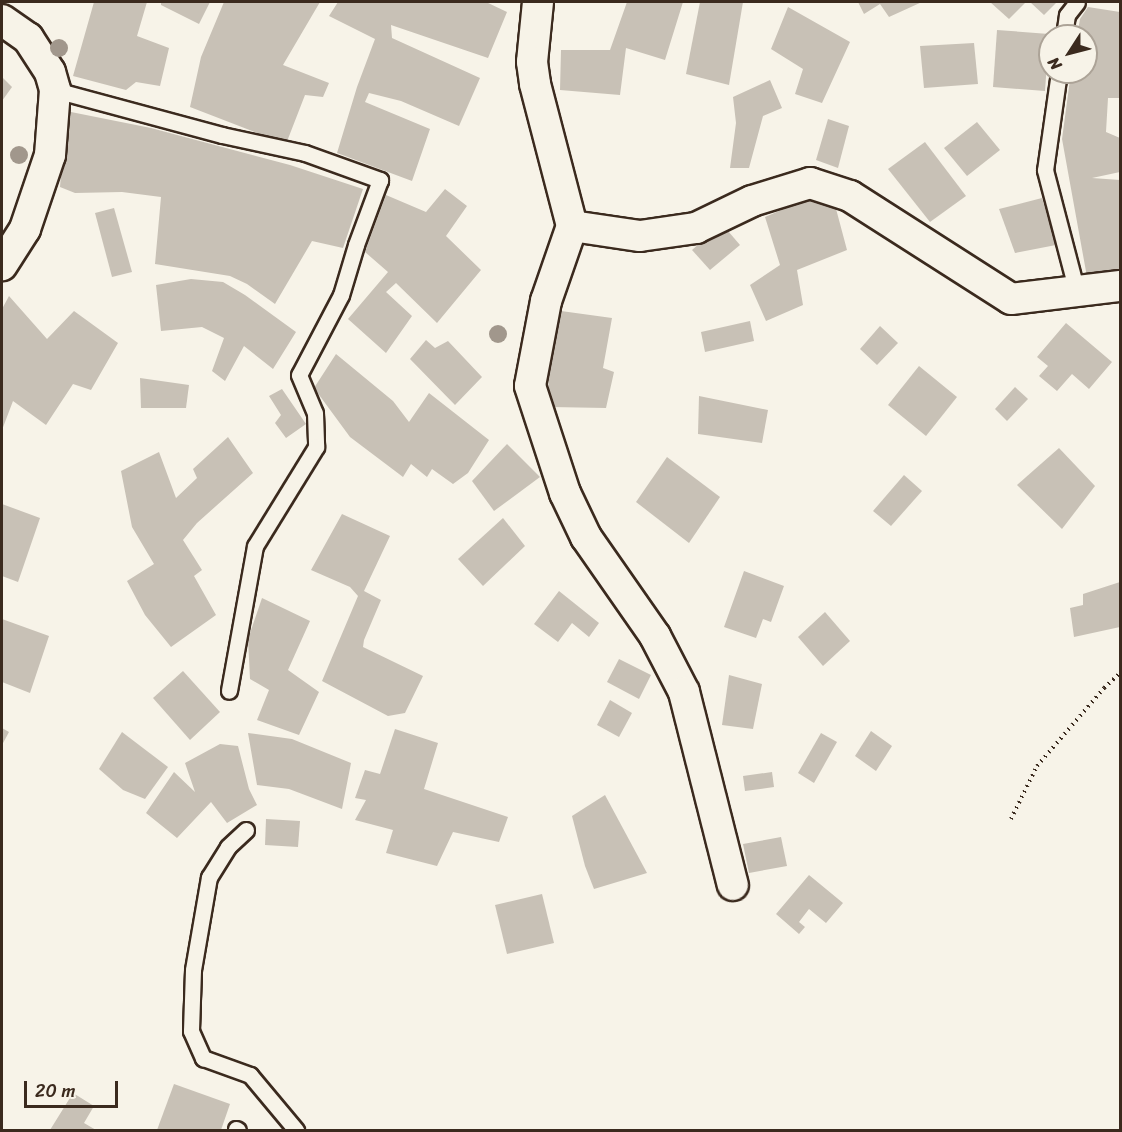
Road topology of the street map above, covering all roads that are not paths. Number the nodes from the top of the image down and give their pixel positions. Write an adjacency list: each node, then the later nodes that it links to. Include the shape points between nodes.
1 (537, 2): 7 (street, via 532,62 535,84)
2 (1077, 2): 4 (lane)
3 (2, 20): 6 (street, via 28,38 50,72)
4 (1066, 24)
5 (1057, 84): 10 (lane, via 1045,170)
6 (56, 90): 8 (street, via 50,155 25,229); 11 (lane, via 305,153 380,180 341,295 298,375 315,413 316,447 255,546)
7 (572, 226): 10 (street, via 640,236 696,228 752,201 810,183 850,196 1011,299); 13 (street, via 546,302 530,386 565,493 586,537 655,636 684,692)
8 (2, 265)
9 (1120, 286): 10 (street)
10 (1077, 292)
11 (229, 691)
12 (246, 830): 14 (lane, via 228,847 209,877 193,970 191,1031 202,1058 250,1075)
13 (733, 885)
14 (296, 1131)

